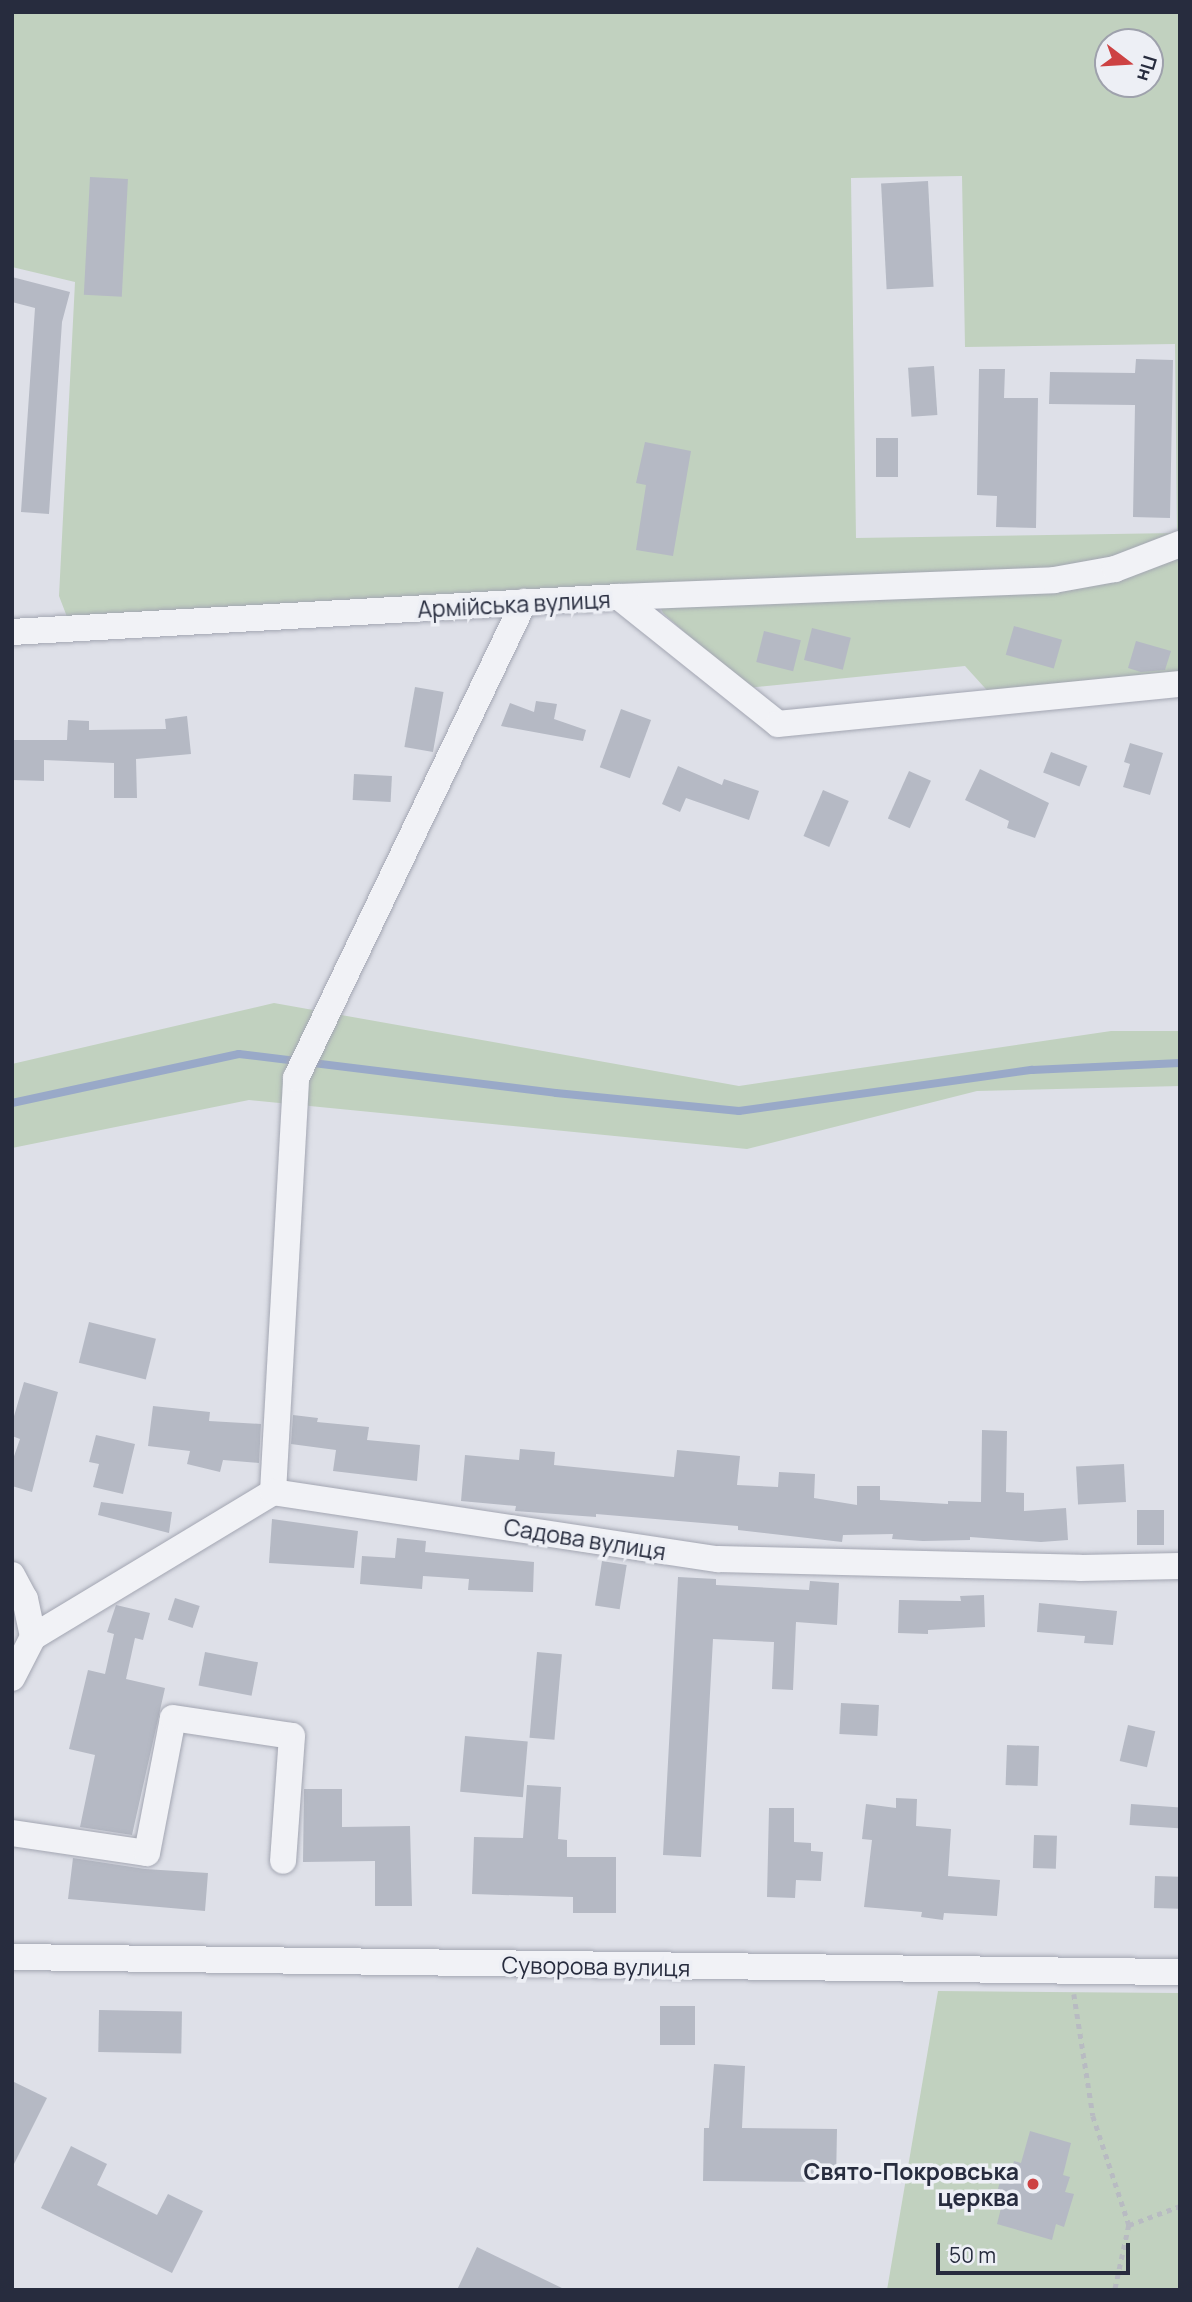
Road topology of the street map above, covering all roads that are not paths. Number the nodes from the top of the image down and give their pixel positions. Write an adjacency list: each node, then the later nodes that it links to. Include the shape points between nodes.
1 (1180, 544): 2 (street, via 1115,569 1054,580)
2 (619, 597): 3 (street, Армійська вулиця); 5 (street, Армійська вулиця, via 778,724)
3 (524, 602): 4 (street, Армійська вулиця); 6 (street, via 296,1078)
4 (12, 632)
5 (1180, 684)
6 (273, 1492): 7 (street, Садова вулиця, via 718,1559); 9 (street)
7 (1180, 1566)
8 (12, 1575): 9 (street, via 25,1600)
9 (33, 1637): 10 (street)
10 (12, 1678)
11 (12, 1833): 12 (street, via 147,1853 173,1718 292,1736)
12 (283, 1861)
13 (12, 1957): 14 (street, Суворова вулиця)
14 (1180, 1972)

